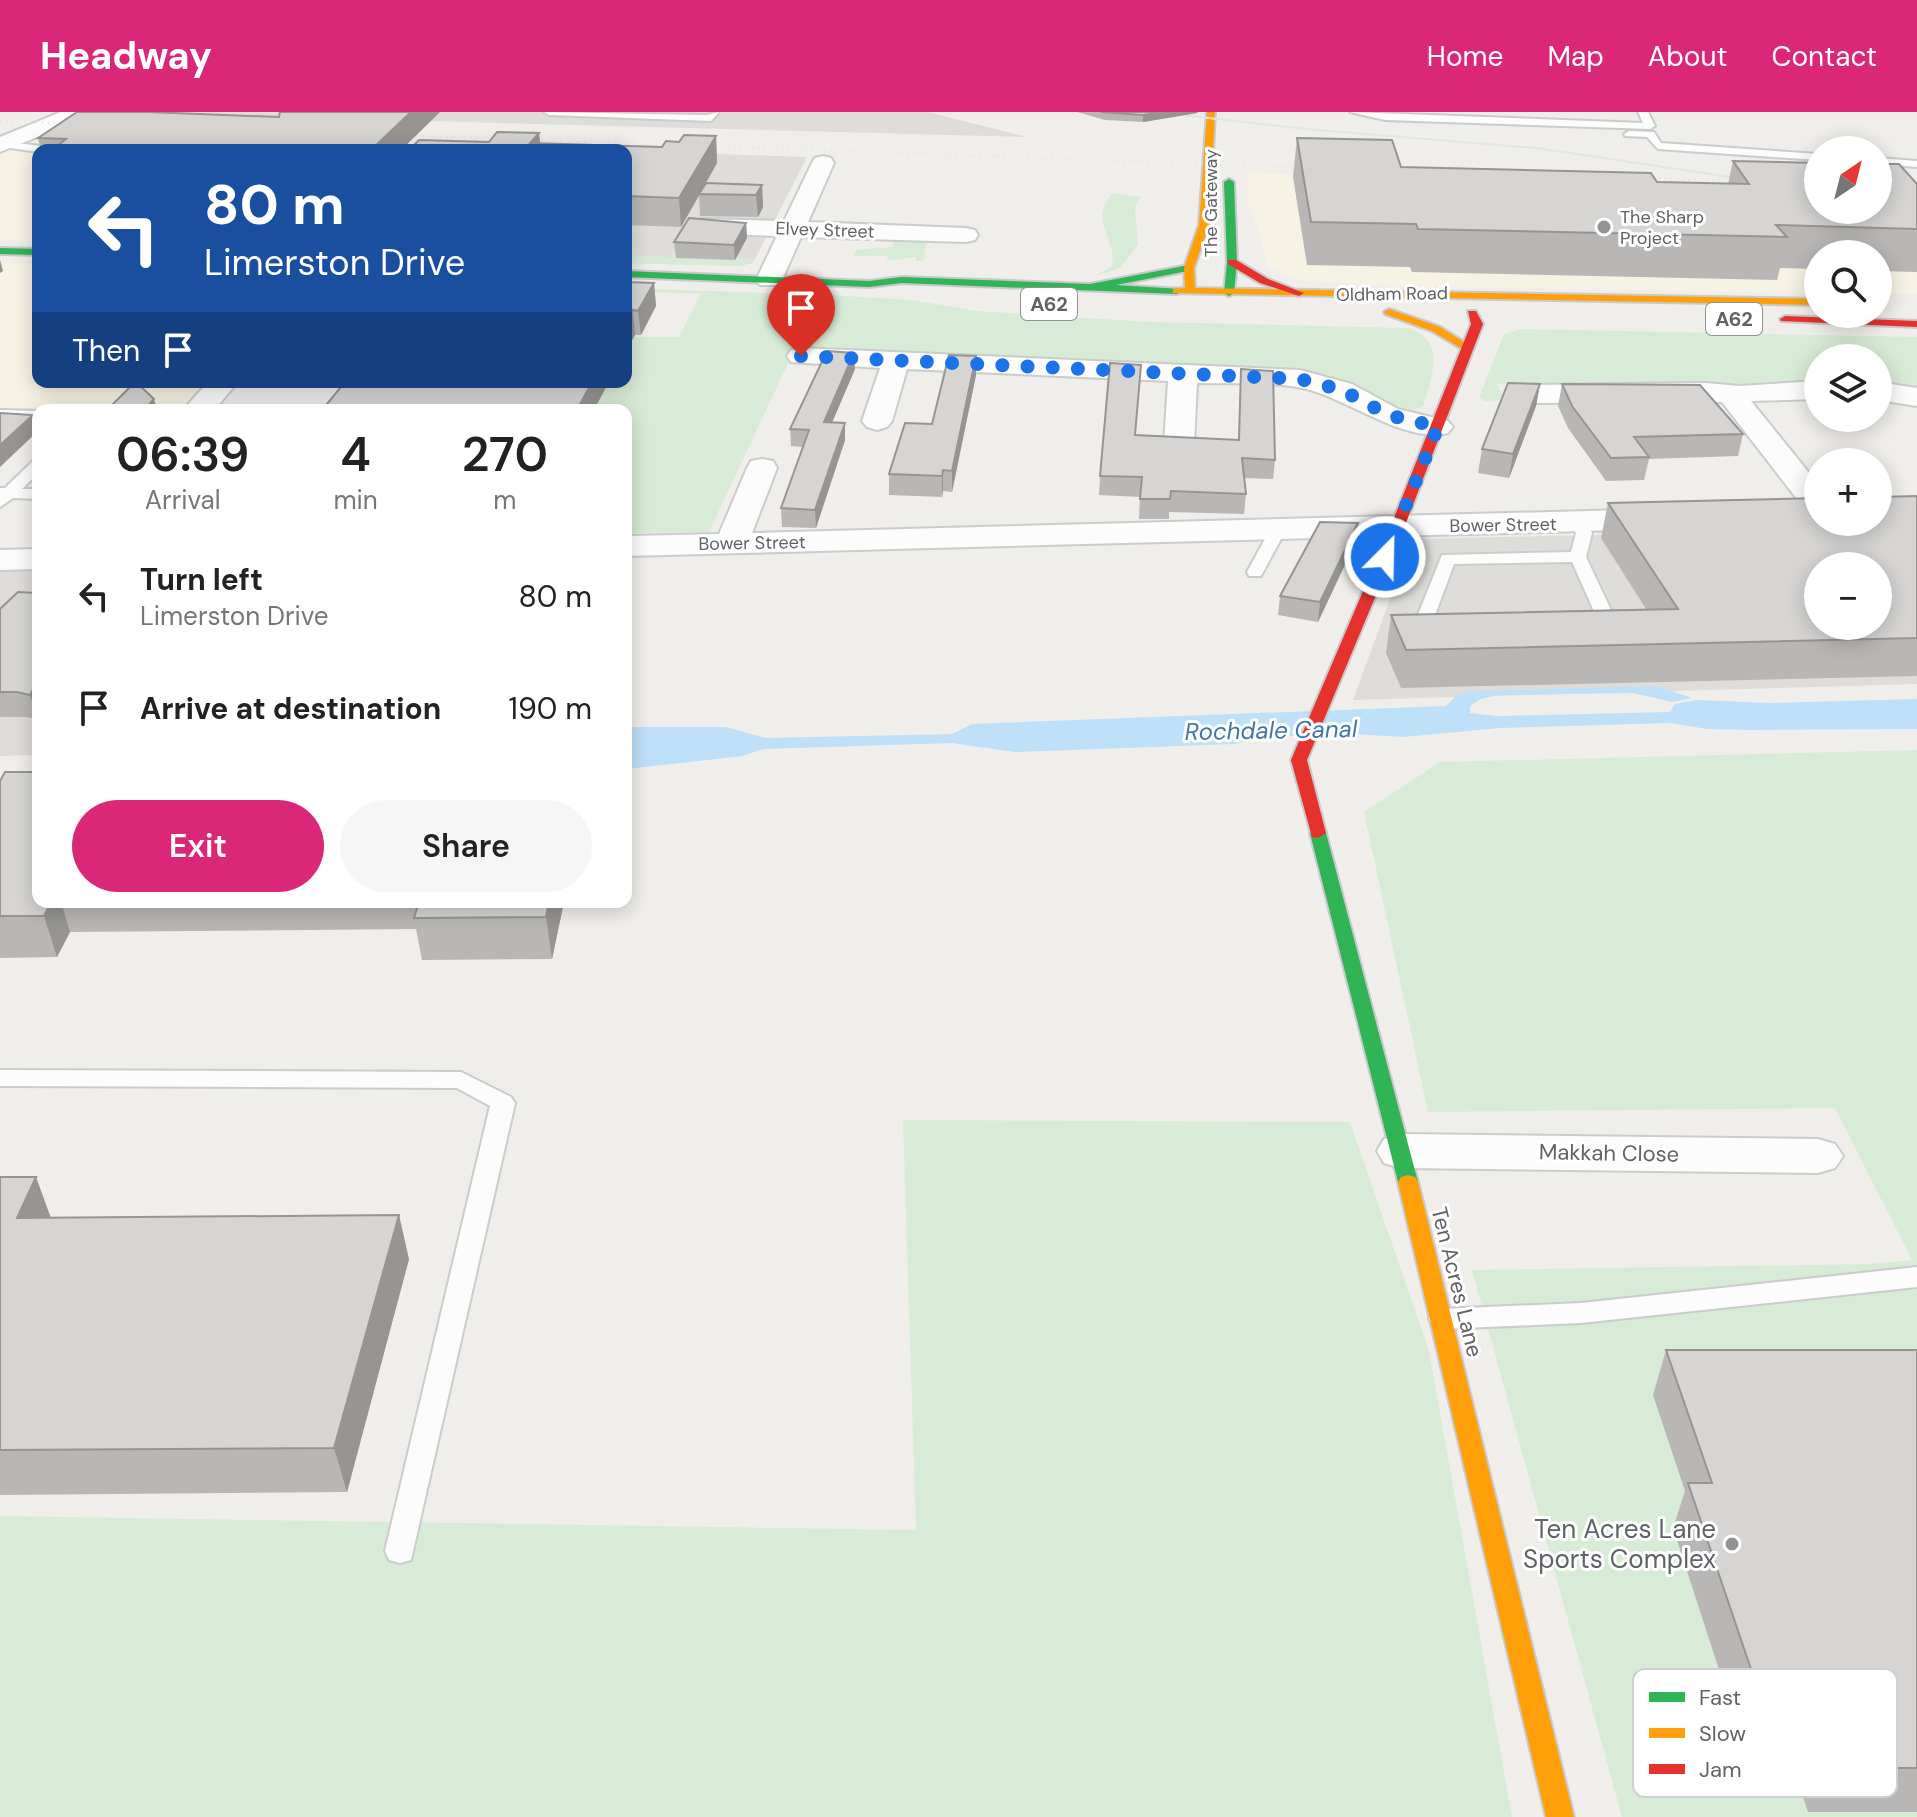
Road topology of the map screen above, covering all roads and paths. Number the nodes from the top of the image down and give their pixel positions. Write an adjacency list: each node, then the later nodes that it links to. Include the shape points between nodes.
1 (78, 112): 9 (street)
2 (549, 112): 3 (lane, via 711,118)
3 (714, 112)
4 (1211, 112): 22 (main road, The Gateway, via 1204,225)
5 (1355, 112): 8 (lane)
6 (1602, 112): 7 (lane)
7 (1643, 113): 8 (lane, via 1650,126)
8 (1519, 121): 11 (lane, via 1528,130 1546,132 1650,134 1658,146)
9 (1, 145): 10 (lane)
10 (32, 148)
11 (1804, 156)
12 (1892, 162): 14 (lane)
13 (823, 163): 17 (street)
14 (1917, 164)
15 (1229, 168): 21 (main road, The Gateway)
16 (702, 226): 17 (street, Elvey Street)
17 (791, 229): 18 (street, Elvey Street); 24 (street)
18 (953, 238)
19 (0, 251): 20 (main road)
20 (32, 252)
21 (1232, 262): 28 (main road); 30 (main road, The Gateway)
22 (1189, 268): 26 (main road); 27 (main road, The Gateway)
23 (632, 274): 24 (main road, Oldham Road / A62)
24 (769, 280): 25 (main road, Oldham Road / A62)
25 (869, 284): 26 (main road, Oldham Road / A62, via 902,280); 32 (main road, Oldham Road / A62)
26 (1092, 287): 27 (main road, Oldham Road / A62)
27 (1190, 291): 30 (main road, Oldham Road / A62)
28 (1299, 293): 30 (main road, Oldham Road / A62); 31 (main road, Oldham Road / A62)
29 (1804, 302): 31 (main road, Oldham Road / A62)
30 (1229, 304): 35 (main road, Oldham Road / A62)
31 (1468, 304): 35 (main road, Oldham Road / A62); 36 (main road, Oldham Road / A62); 39 (main road, via 1477,324)
32 (1058, 305)
33 (1892, 306): 34 (main road)
34 (1917, 307)
35 (1389, 312): 39 (main road)
36 (1534, 316)
37 (1645, 318): 38 (main road, A62)
38 (1917, 324)
39 (1466, 347): 53 (main road)
40 (801, 356): 41 (street)
41 (896, 361): 42 (street); 52 (street)
42 (1183, 372): 53 (street, via 1321,382 1388,415); 54 (street)
43 (218, 388): 49 (street)
44 (1804, 390): 47 (street)
45 (1892, 393): 48 (street)
46 (1526, 394): 47 (street)
47 (1739, 395): 58 (street, via 1735,400)
48 (1917, 397)
49 (204, 404)
50 (0, 419): 51 (street)
51 (32, 420)
52 (877, 421)
53 (1438, 427): 62 (main road)
54 (1179, 444)
55 (762, 468): 64 (street)
56 (32, 469): 60 (lane)
57 (1661, 487): 61 (street, Bower Street, via 1696,518)
58 (1804, 487)
59 (32, 494): 60 (lane)
60 (3, 496)
61 (1578, 523): 62 (street, Bower Street); 66 (lane, via 1584,533)
62 (1397, 528): 63 (street, Bower Street); 73 (main road, Ten Acres Lane, via 1299,760)
63 (1271, 531): 64 (street, Bower Street); 69 (lane, via 1273,539)
64 (735, 543): 65 (street, Bower Street)
65 (632, 546)
66 (1578, 557): 70 (lane, via 1609,625); 71 (lane, via 1448,559 1420,632)
67 (32, 559): 68 (street)
68 (0, 560)
69 (1255, 572)
70 (1577, 626)
71 (1451, 631)
72 (0, 1078): 77 (lane, via 461,1080 503,1103)
73 (1401, 1151): 74 (street, Makkah Close); 76 (main road, Ten Acres Lane)
74 (1818, 1156)
75 (1917, 1277): 76 (lane, via 1581,1313)
76 (1442, 1319): 78 (main road, Ten Acres Lane)
77 (400, 1551)
78 (1560, 1817)

